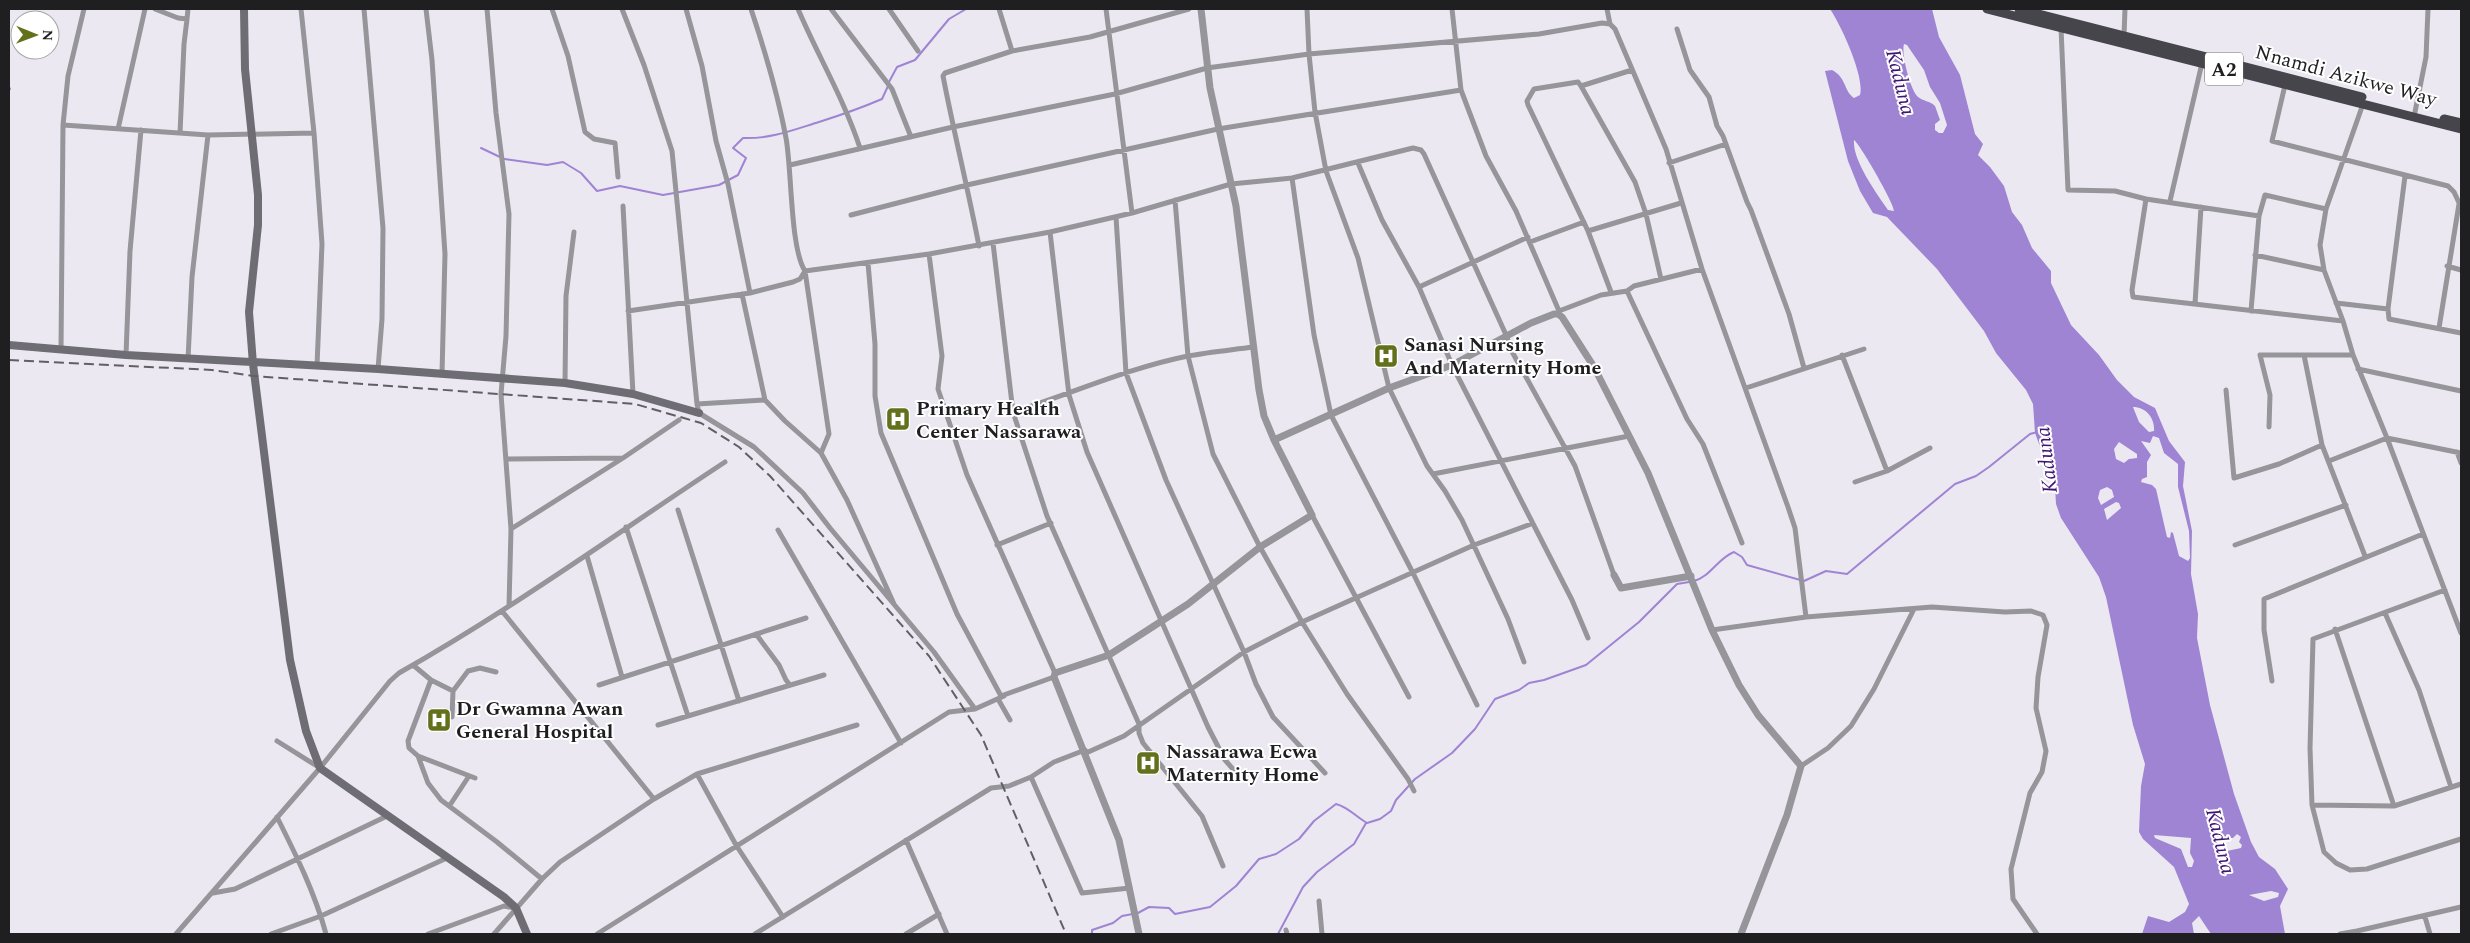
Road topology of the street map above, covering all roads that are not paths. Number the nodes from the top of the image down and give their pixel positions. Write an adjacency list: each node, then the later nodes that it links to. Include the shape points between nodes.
1 (84, 9): 49 (street, via 68,76)
2 (145, 9): 52 (street)
3 (155, 9): 28 (street)
4 (188, 9): 28 (street)
5 (244, 9): 57 (main road, via 245,69)
6 (300, 9): 55 (street)
7 (364, 9): 133 (street, via 383,228)
8 (426, 9): 135 (street, via 445,254)
9 (488, 9): 137 (street, via 500,154 509,214)
10 (552, 9): 69 (street, via 568,56 585,132 594,139 615,143)
11 (622, 9): 109 (street, via 669,139)
12 (686, 9): 106 (street, via 702,66)
13 (751, 9): 66 (street, via 784,129)
14 (798, 9): 61 (street, via 846,109)
15 (831, 9): 59 (street, via 892,89)
16 (889, 9): 35 (street)
17 (999, 9): 36 (street)
18 (1106, 9): 32 (street)
19 (1189, 9): 32 (street)
20 (1201, 9): 39 (street)
21 (1307, 9): 37 (street)
22 (1452, 9): 34 (street)
23 (1607, 9): 29 (street)
24 (1987, 9): 30 (highway, Nnamdi Azikwe Way / A2)
25 (2019, 9): 33 (highway, Nnamdi Azikwe Way / A2)
26 (2125, 9): 33 (street)
27 (2428, 9): 47 (street, via 2426,57)
28 (187, 18): 56 (street)
29 (1610, 24): 34 (street); 40 (street)
30 (2062, 28): 38 (highway, Nnamdi Azikwe Way / A2); 73 (street, via 2068,190 2115,192)
31 (1677, 29): 60 (street, via 1690,70 1709,96)
32 (1109, 32): 36 (street); 44 (street)
33 (2124, 36): 47 (highway, Nnamdi Azikwe Way / A2)
34 (1456, 42): 37 (street); 43 (street)
35 (918, 51)
36 (1012, 51): 50 (street, via 945,73)
37 (1309, 54): 39 (street); 46 (street)
38 (2202, 63): 41 (highway, Nnamdi Azikwe Way / A2); 75 (street)
39 (1206, 68): 44 (street); 51 (street)
40 (1632, 70): 42 (street); 65 (street)
41 (2285, 85): 45 (highway, Nnamdi Azikwe Way / A2); 63 (street, via 2272,141)
42 (1581, 86): 82 (street, via 1635,182); 86 (street, via 1578,82 1534,89 1527,101)
43 (1461, 90): 46 (street); 90 (street, via 1486,156)
44 (1115, 94): 50 (street); 62 (street)
45 (2363, 104): 53 (highway, Nnamdi Azikwe Way / A2); 63 (street)
46 (1315, 112): 51 (street); 67 (street)
47 (2415, 112): 48 (highway, Nnamdi Azikwe Way / A2)
48 (2461, 123)
49 (63, 125): 52 (street); 122 (street)
50 (952, 127): 59 (street); 71 (street)
51 (1218, 128): 62 (street); 72 (street)
52 (118, 129): 54 (street)
53 (2461, 129)
54 (141, 130): 56 (street); 123 (street, via 130,251)
55 (314, 132): 57 (street); 131 (street, via 322,244)
56 (180, 133): 58 (street)
57 (252, 134): 58 (street); 129 (main road, via 258,218 249,312)
58 (208, 135): 128 (street, via 192,277)
59 (911, 136): 61 (street)
60 (1726, 144): 65 (street); 132 (street, via 1789,314)
61 (860, 148): 66 (street)
62 (1125, 151): 71 (street); 81 (street)
63 (2344, 160): 68 (street); 80 (street)
64 (1358, 163): 67 (street); 96 (street, via 1413,148 1422,150); 103 (street, via 1382,220)
65 (1669, 163): 76 (street)
66 (790, 164): 99 (street, via 796,245)
67 (1326, 171): 70 (street); 139 (street, via 1358,258)
68 (2405, 176): 78 (street, via 2448,186); 111 (street)
69 (618, 177)
70 (1292, 178): 72 (street); 149 (street, via 1314,335)
71 (967, 184): 83 (street); 92 (street)
72 (1231, 184): 74 (street); 120 (street)
73 (2146, 199): 75 (street); 110 (street, via 2133,297)
74 (1176, 200): 81 (street); 127 (street)
75 (2170, 201): 79 (street)
76 (1682, 203): 82 (street); 98 (street)
77 (623, 206): 112 (street)
78 (2460, 206): 97 (street)
79 (2201, 207): 84 (street); 110 (street)
80 (2326, 209): 84 (street, via 2264,195); 100 (street, via 2320,245)
81 (1132, 213): 85 (street)
82 (1646, 214): 87 (street); 102 (street)
83 (851, 215)
84 (2259, 216): 94 (street)
85 (1116, 217): 89 (street); 136 (street)
86 (1584, 222): 87 (street); 90 (street)
87 (1588, 231): 105 (street)
88 (574, 232): 138 (street, via 566,296)
89 (1050, 232): 91 (street); 144 (street)
90 (1529, 239): 96 (street); 114 (street)
91 (993, 243): 92 (street); 147 (street)
92 (979, 246): 93 (street)
93 (929, 254): 95 (street); 179 (street, via 942,356 938,390 967,476)
94 (2255, 255): 100 (street); 113 (street)
95 (868, 263): 99 (street); 223 (street, via 875,344 875,396 881,433 957,614 998,693)
96 (1472, 263): 103 (street); 118 (street)
97 (2448, 266): 101 (street); 116 (street)
98 (1702, 269): 102 (street); 140 (street)
99 (805, 270): 106 (street, via 800,279 793,282); 159 (street, via 829,434)
100 (2324, 270): 108 (street)
101 (2461, 270)
102 (1661, 279): 104 (street)
103 (1418, 287): 130 (street)
104 (1627, 291): 105 (street); 178 (street, via 1687,419 1703,444)
105 (1611, 292): 114 (street)
106 (750, 293): 107 (street)
107 (742, 294): 109 (street); 145 (street)
108 (2336, 303): 111 (street); 115 (street)
109 (688, 304): 112 (street); 146 (street)
110 (2195, 304): 113 (street)
111 (2388, 309): 116 (street, via 2389,319)
112 (628, 311): 143 (street)
113 (2251, 311): 115 (street)
114 (1559, 312): 118 (street); 152 (street, via 1594,367)
115 (2343, 321): 126 (street)
116 (2439, 328): 117 (street)
117 (2461, 333)
118 (1507, 337): 130 (street); 157 (street)
119 (9, 345): 122 (main road)
120 (1253, 347): 127 (street); 154 (street, via 1264,416)
121 (1864, 349): 124 (street)
122 (61, 350): 123 (main road)
123 (126, 355): 128 (main road)
124 (1842, 355): 132 (street); 166 (street)
125 (2304, 355): 126 (street); 151 (street, via 2260,355 2270,395); 155 (street)
126 (2353, 355): 134 (street)
127 (1188, 356): 136 (street); 182 (street, via 1213,454)
128 (188, 358): 129 (main road)
129 (253, 364): 131 (main road); 240 (main road, via 290,660 306,731)
130 (1452, 365): 139 (street); 162 (street)
131 (317, 366): 133 (main road)
132 (1804, 368): 140 (street)
133 (378, 369): 135 (main road)
134 (2358, 369): 142 (street); 153 (street)
135 (442, 374): 137 (main road)
136 (1126, 374): 144 (street); 188 (street, via 1166,480)
137 (502, 378): 138 (main road); 161 (street)
138 (565, 383): 143 (main road)
139 (1389, 388): 149 (street); 167 (street)
140 (1746, 388): 196 (street, via 1795,528)
141 (2226, 390): 155 (street, via 2234,478 2279,464)
142 (2461, 391)
143 (633, 394): 148 (main road)
144 (1069, 395): 147 (street); 199 (street, via 1087,452)
145 (765, 400): 146 (street); 159 (street)
146 (698, 404): 148 (street)
147 (1013, 412): 172 (street)
148 (699, 413): 191 (street, via 754,448 803,493)
149 (1331, 415): 154 (street); 185 (street)
150 (679, 420): 160 (street)
151 (2269, 427)
152 (1629, 436): 157 (street); 187 (street)
153 (2387, 438): 158 (street); 163 (street); 177 (street)
154 (1274, 440): 171 (street)
155 (2322, 445): 163 (street)
156 (1930, 448): 166 (street)
157 (1566, 449): 162 (street); 186 (street)
158 (2459, 452): 165 (street)
159 (821, 453): 191 (street)
160 (624, 458): 161 (street); 175 (street)
161 (506, 459): 175 (street)
162 (1499, 459): 167 (street); 173 (street)
163 (2329, 461): 169 (street)
164 (725, 462): 174 (street)
165 (2461, 463)
166 (1888, 471): 168 (street)
167 (1433, 474): 180 (street)
168 (1855, 482)
169 (2346, 505): 181 (street); 184 (street)
170 (678, 510): 205 (street)
171 (1312, 515): 182 (street); 190 (street)
172 (1051, 523): 179 (street); 208 (street)
173 (1531, 524): 180 (street); 204 (street, via 1572,600)
174 (626, 527): 183 (street); 210 (street)
175 (511, 529): 192 (street)
176 (778, 530): 236 (street)
177 (2423, 534): 184 (street); 189 (street)
178 (1742, 543)
179 (998, 545): 215 (street)
180 (1474, 545): 185 (street); 211 (street)
181 (2236, 545)
182 (1260, 547): 188 (street); 198 (street)
183 (587, 556): 192 (street); 216 (street)
184 (2365, 556): 218 (street, via 2264,599 2264,630)
185 (1413, 573): 190 (street); 227 (street)
186 (1614, 575): 187 (street, via 1621,588)
187 (1691, 576): 201 (street)
188 (1213, 584): 199 (street); 207 (street)
189 (2444, 590): 195 (street); 202 (street)
190 (1358, 598): 198 (street); 224 (street)
191 (894, 604): 206 (street)
192 (509, 606): 194 (street)
193 (1914, 609): 196 (street); 239 (street, via 1874,689 1851,726 1828,748); 284 (street, via 2031,611 2043,615 2046,621 2036,708 2046,751 2042,772 2030,793 2011,869 2014,899)
194 (502, 611): 212 (street); 248 (street)
195 (2385, 613): 200 (street); 246 (street, via 2419,690)
196 (1806, 617): 201 (street)
197 (806, 618): 203 (street)
198 (1302, 622): 207 (street); 247 (street)
199 (1161, 623): 208 (street); 221 (street)
200 (2335, 629): 250 (street, via 2313,639 2311,646); 251 (street)
201 (1712, 630): 239 (street, via 1758,715)
202 (2461, 630)
203 (756, 634): 205 (street); 220 (street)
204 (1588, 638)
205 (720, 645): 210 (street); 226 (street)
206 (934, 652): 209 (street); 228 (street)
207 (1244, 652): 221 (street); 241 (street, via 1272,717)
208 (1109, 655): 215 (street); 232 (street)
209 (929, 656)
210 (669, 661): 216 (street); 229 (street)
211 (1524, 662)
212 (413, 665): 217 (street); 240 (street, via 390,681)
213 (496, 672): 222 (street, via 480,668 468,671)
214 (824, 675): 220 (street)
215 (1054, 675): 223 (street); 237 (street)
216 (622, 677): 219 (street)
217 (431, 680): 222 (street); 238 (street, via 408,741 409,748)
218 (2272, 681)
219 (599, 685)
220 (790, 685): 226 (street)
221 (1191, 689): 232 (street); 244 (street, via 1225,760)
222 (453, 691): 230 (street)
223 (1004, 696): 225 (street)
224 (1409, 697)
225 (998, 699): 228 (street); 231 (street)
226 (739, 701): 229 (street)
227 (1477, 705)
228 (975, 708): 236 (street, via 949,712)
229 (688, 716): 233 (street)
230 (452, 717)
231 (1010, 720)
232 (1139, 724): 237 (street, via 1124,736); 259 (street, via 1143,743 1202,816)
233 (658, 725)
234 (857, 725): 242 (street)
235 (278, 741): 240 (street)
236 (901, 743): 256 (street)
237 (1085, 751): 243 (street, via 1054,762); 261 (street, via 1119,840)
238 (418, 756): 249 (street, via 428,783 441,800); 249 (street, via 472,777)
239 (1801, 766): 283 (street, via 1787,815)
240 (320, 768): 252 (main road); 253 (street)
241 (1325, 773)
242 (697, 774): 248 (street); 256 (street)
243 (1030, 777): 255 (street, via 1009,786 991,788); 261 (street, via 1082,893)
244 (1240, 777)
245 (2461, 784): 246 (street)
246 (2451, 787): 251 (street)
247 (1414, 791)
248 (654, 799): 260 (street, via 560,862)
249 (450, 805): 260 (street)
250 (2312, 805): 251 (street); 254 (street, via 2324,852 2350,870 2367,869)
251 (2394, 806)
252 (388, 816): 257 (main road); 258 (street)
253 (277, 817): 258 (street); 262 (street)
254 (2461, 839)
255 (906, 840): 266 (street); 268 (street)
256 (736, 845): 268 (street); 277 (street)
257 (449, 857): 265 (main road); 267 (street)
258 (298, 860): 262 (street, via 235,889); 267 (street)
259 (1223, 866)
260 (542, 879): 265 (street)
261 (1130, 888): 281 (street)
262 (212, 893): 271 (street)
263 (1319, 901): 282 (street)
264 (2461, 907): 269 (street)
265 (516, 908): 274 (street, via 504,906); 275 (street); 276 (main road)
266 (939, 914): 279 (street); 280 (street)
267 (321, 916): 272 (street); 273 (street)
268 (782, 917): 278 (street)
269 (2425, 917): 270 (street); 286 (street)
270 (2357, 933): 285 (street)
271 (176, 934)
272 (272, 934)
273 (326, 934)
274 (428, 934)
275 (494, 934)
276 (527, 934)
277 (597, 934)
278 (755, 934)
279 (906, 934)
280 (947, 934)
281 (1139, 934)
282 (1322, 934)
283 (1741, 934)
284 (2037, 934)
285 (2340, 934)
286 (2430, 934)

